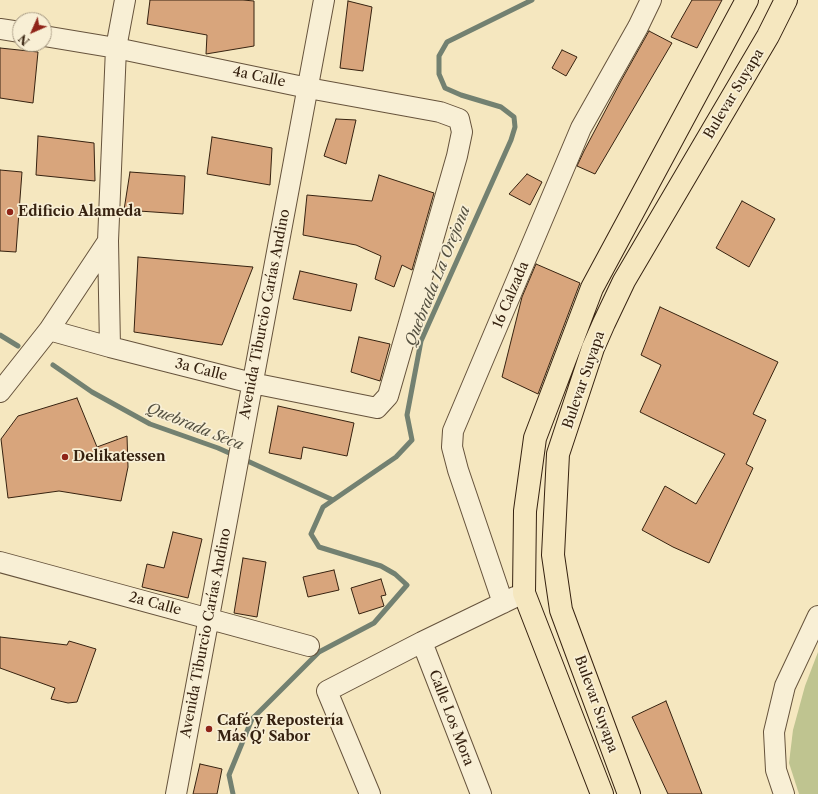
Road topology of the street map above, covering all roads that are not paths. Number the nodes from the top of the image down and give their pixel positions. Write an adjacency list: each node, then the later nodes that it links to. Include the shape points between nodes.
1 (125, 0): 9 (street)
2 (324, 0): 10 (street, Avenida Tiburcio Carías Andino)
3 (651, 0): 19 (street, 16 Calzada, via 581,128 453,431 452,447 458,470)
4 (747, 0): 18 (main road, Bulevar Suyapa, via 592,288 535,438 525,511)
5 (786, 0): 28 (main road, Bulevar Suyapa, via 768,36 624,282 593,348 558,454 553,555 561,610)
6 (0, 29): 7 (street)
7 (12, 31)
8 (52, 37): 9 (street, 4a Calle)
9 (116, 48): 10 (street, 4a Calle); 11 (street)
10 (308, 88): 14 (street, Avenida Tiburcio Carías Andino); 16 (street, 4a Calle, via 440,112 459,119 462,132 388,396)
11 (108, 241): 12 (street); 13 (street)
12 (49, 330): 13 (street, 3a Calle); 15 (street)
13 (110, 347): 14 (street, 3a Calle)
14 (252, 383): 16 (street, 3a Calle); 21 (street, Avenida Tiburcio Carías Andino)
15 (0, 392)
16 (377, 408)
17 (0, 562): 21 (street, 2a Calle)
18 (524, 593): 19 (street); 27 (main road, Bulevar Suyapa)
19 (503, 603): 22 (street)
20 (818, 616): 29 (street, via 785,686 774,732 776,770)
21 (209, 619): 23 (street, 2a Calle); 24 (street, Avenida Tiburcio Carías Andino)
22 (422, 642): 25 (street, via 327,691); 26 (street, Calle Los Mora)
23 (309, 646)
24 (176, 794)
25 (370, 794)
26 (480, 794)
27 (602, 794)
28 (629, 794)
29 (784, 794)

